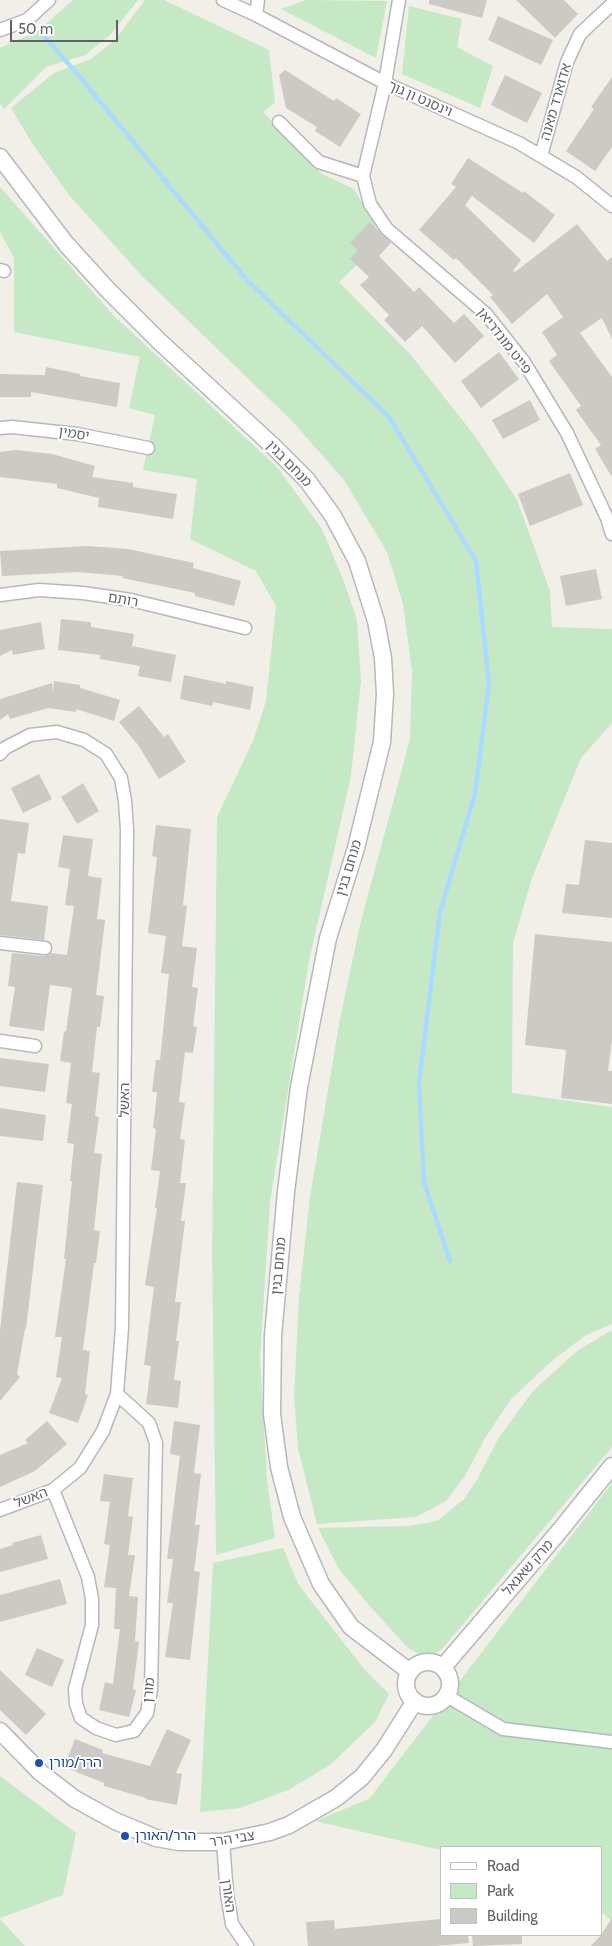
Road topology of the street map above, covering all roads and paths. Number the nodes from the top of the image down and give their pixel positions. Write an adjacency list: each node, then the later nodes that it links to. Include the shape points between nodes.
1 (49, 0): 7 (street, via 28,20)
2 (223, 0): 6 (street, וינסנט ון גוך)
3 (258, 0): 6 (street)
4 (399, 0): 8 (street, פייט מונדריאן)
5 (612, 4): 10 (street, אדוארד מאנה, via 580,34 567,62)
6 (256, 15): 8 (street, וינסנט ון גוך)
7 (0, 30)
8 (385, 83): 10 (street, וינסנט ון גוך); 12 (street, פייט מונדריאן)
9 (280, 122): 12 (street, via 319,162)
10 (541, 156): 13 (street, וינסנט ון גוך, via 576,177)
11 (0, 157): 29 (street, מנחם בגין, via 66,244 107,289 307,480 333,516 357,561 376,621 384,658 382,742 356,848 328,938 299,1087 273,1336 272,1414 279,1467 292,1517 321,1584 351,1627)
12 (363, 176): 16 (street, פייט מונדריאן, via 370,204 387,229 486,314 524,362 567,433)
13 (612, 206)
14 (0, 428): 15 (street, יסמין, via 77,434)
15 (148, 448)
16 (612, 534)
17 (0, 596): 18 (street, רותם, via 39,590 82,593 131,600)
18 (245, 628)
19 (0, 754): 24 (street, האשל, via 30,735 58,732 84,740 106,754 121,778 126,801 122,1328)
20 (0, 943): 21 (street)
21 (45, 948)
22 (0, 1041): 23 (street)
23 (35, 1046)
24 (117, 1394): 26 (street, האשל, via 103,1431 80,1468); 26 (street, מורן, via 149,1423 156,1443 151,1690 147,1713 134,1731 116,1734 96,1728 81,1718 76,1704 75,1689 92,1625 92,1599 88,1578)
25 (612, 1466): 28 (street, מרק שאגאל)
26 (53, 1490): 27 (street, האשל)
27 (0, 1510)
28 (443, 1667): 29 (street, via 429,1662 415,1666); 30 (street, via 450,1684)
29 (410, 1672): 31 (street, via 406,1684 410,1697)
30 (446, 1696): 31 (street, via 435,1705 421,1705); 33 (street, via 503,1729)
31 (415, 1701): 34 (street, צבי הרר, via 362,1778 336,1798 289,1825)
32 (0, 1731): 34 (street, צבי הרר, via 41,1773 75,1799 115,1821 156,1838 178,1842)
33 (612, 1742)
34 (223, 1842): 35 (street, האורן, via 232,1924)
35 (247, 1946)

